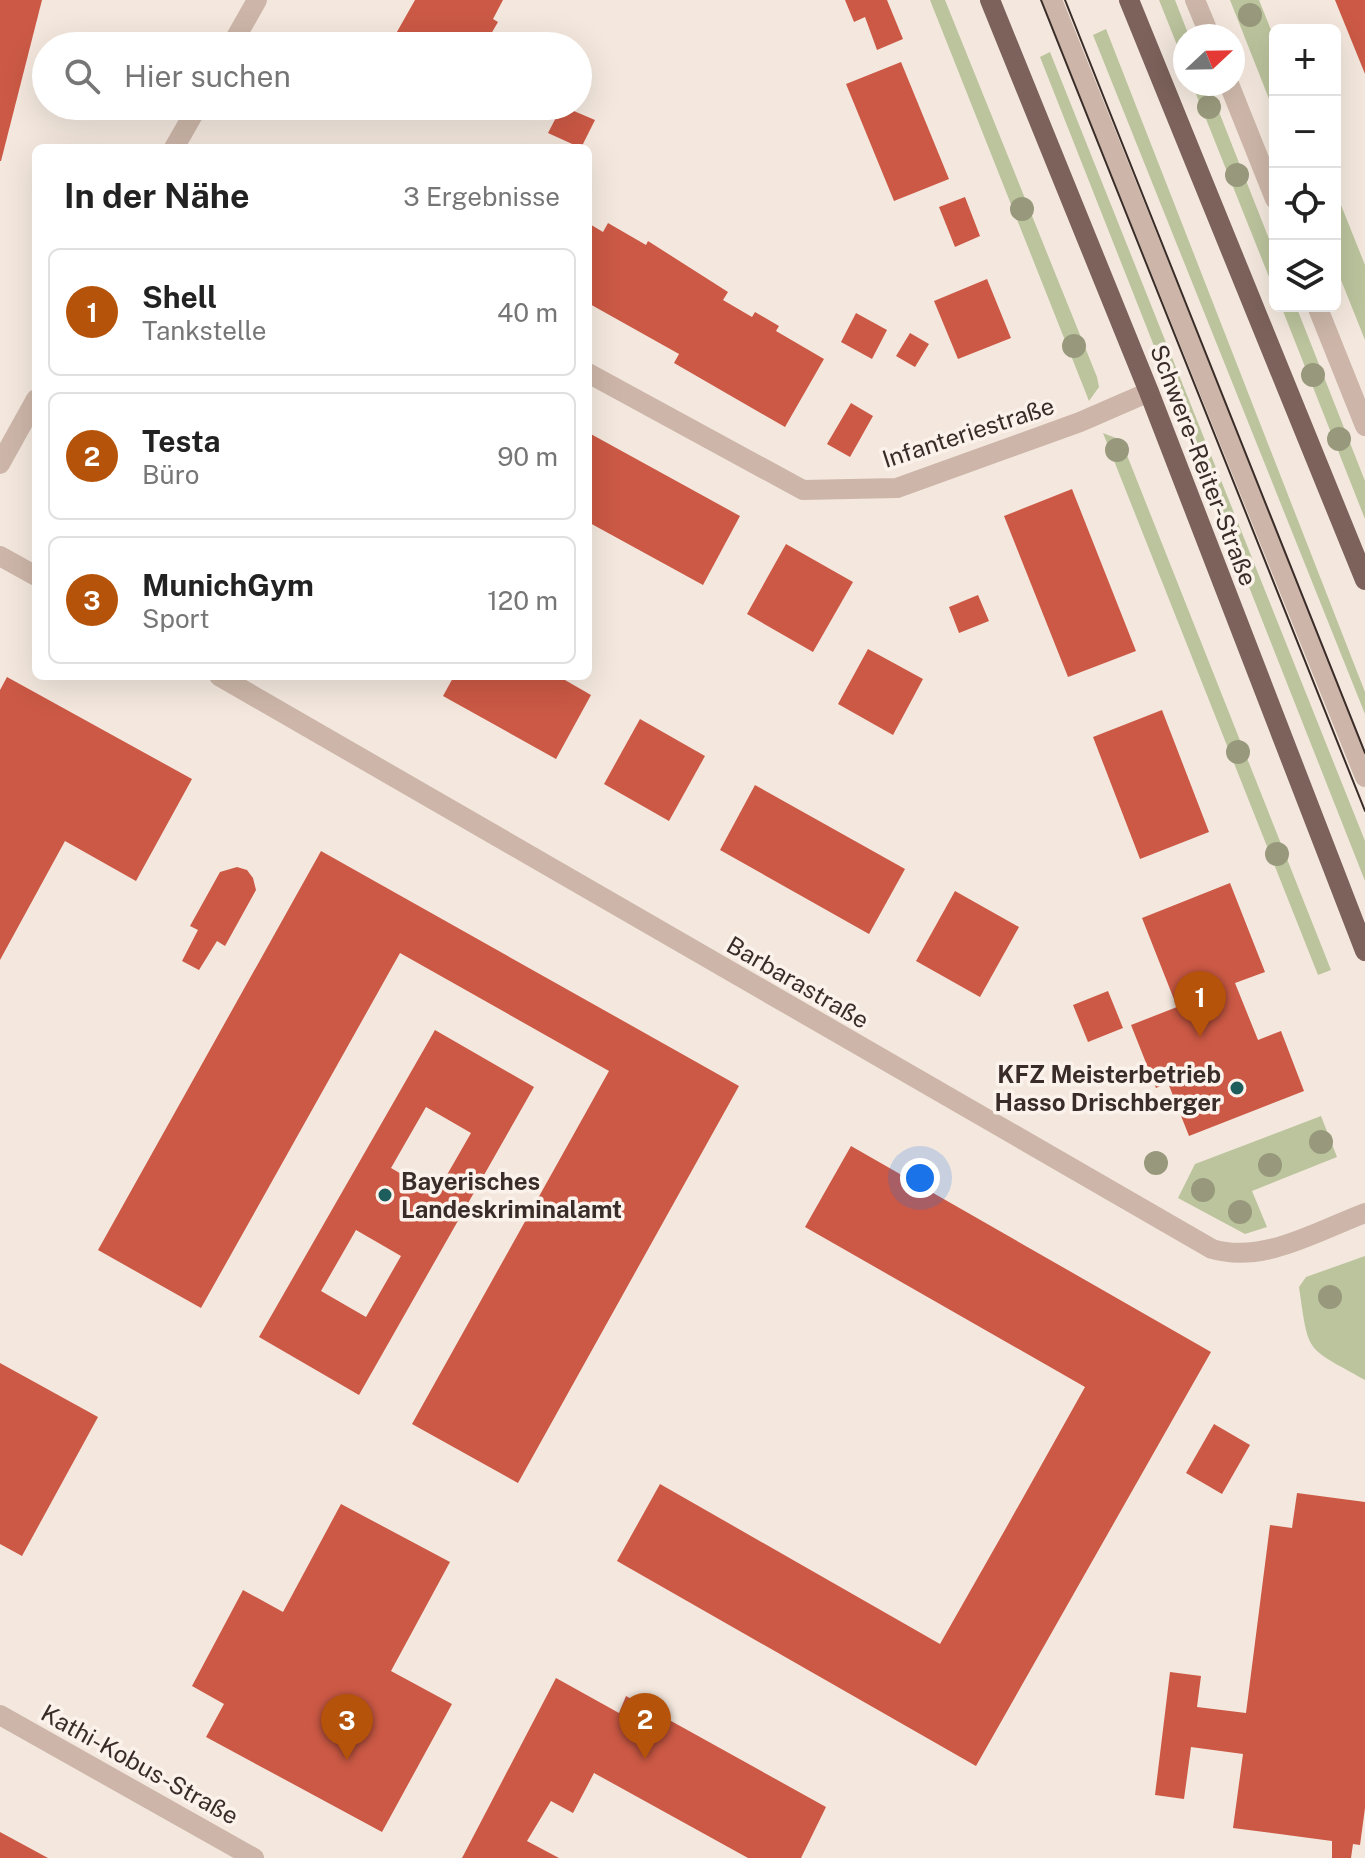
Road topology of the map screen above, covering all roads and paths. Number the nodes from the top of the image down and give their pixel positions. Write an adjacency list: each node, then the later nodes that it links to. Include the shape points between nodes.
1 (257, 0): 7 (street)
2 (990, 0): 14 (main road, Schwere-Reiter-Straße)
3 (1052, 0): 22 (street)
4 (1129, 0): 20 (main road)
5 (1195, 0): 6 (street)
6 (1205, 24)
7 (239, 32)
8 (1234, 96): 11 (street)
9 (191, 120): 10 (street)
10 (179, 144)
11 (1269, 184)
12 (1319, 312): 16 (street)
13 (592, 375): 14 (street, Infanteriestraße, via 803,490 897,488)
14 (1149, 392): 23 (main road, Schwere-Reiter-Straße)
15 (32, 406): 17 (street)
16 (1365, 426)
17 (0, 464)
18 (0, 556): 19 (street)
19 (32, 574)
20 (1365, 580)
21 (226, 680): 24 (street, Barbarastraße, via 1212,1249 1233,1255 1258,1252)
22 (1365, 777)
23 (1365, 951)
24 (1365, 1213)
25 (0, 1715): 26 (street, Kathi-Kobus-Straße)
26 (254, 1858)

